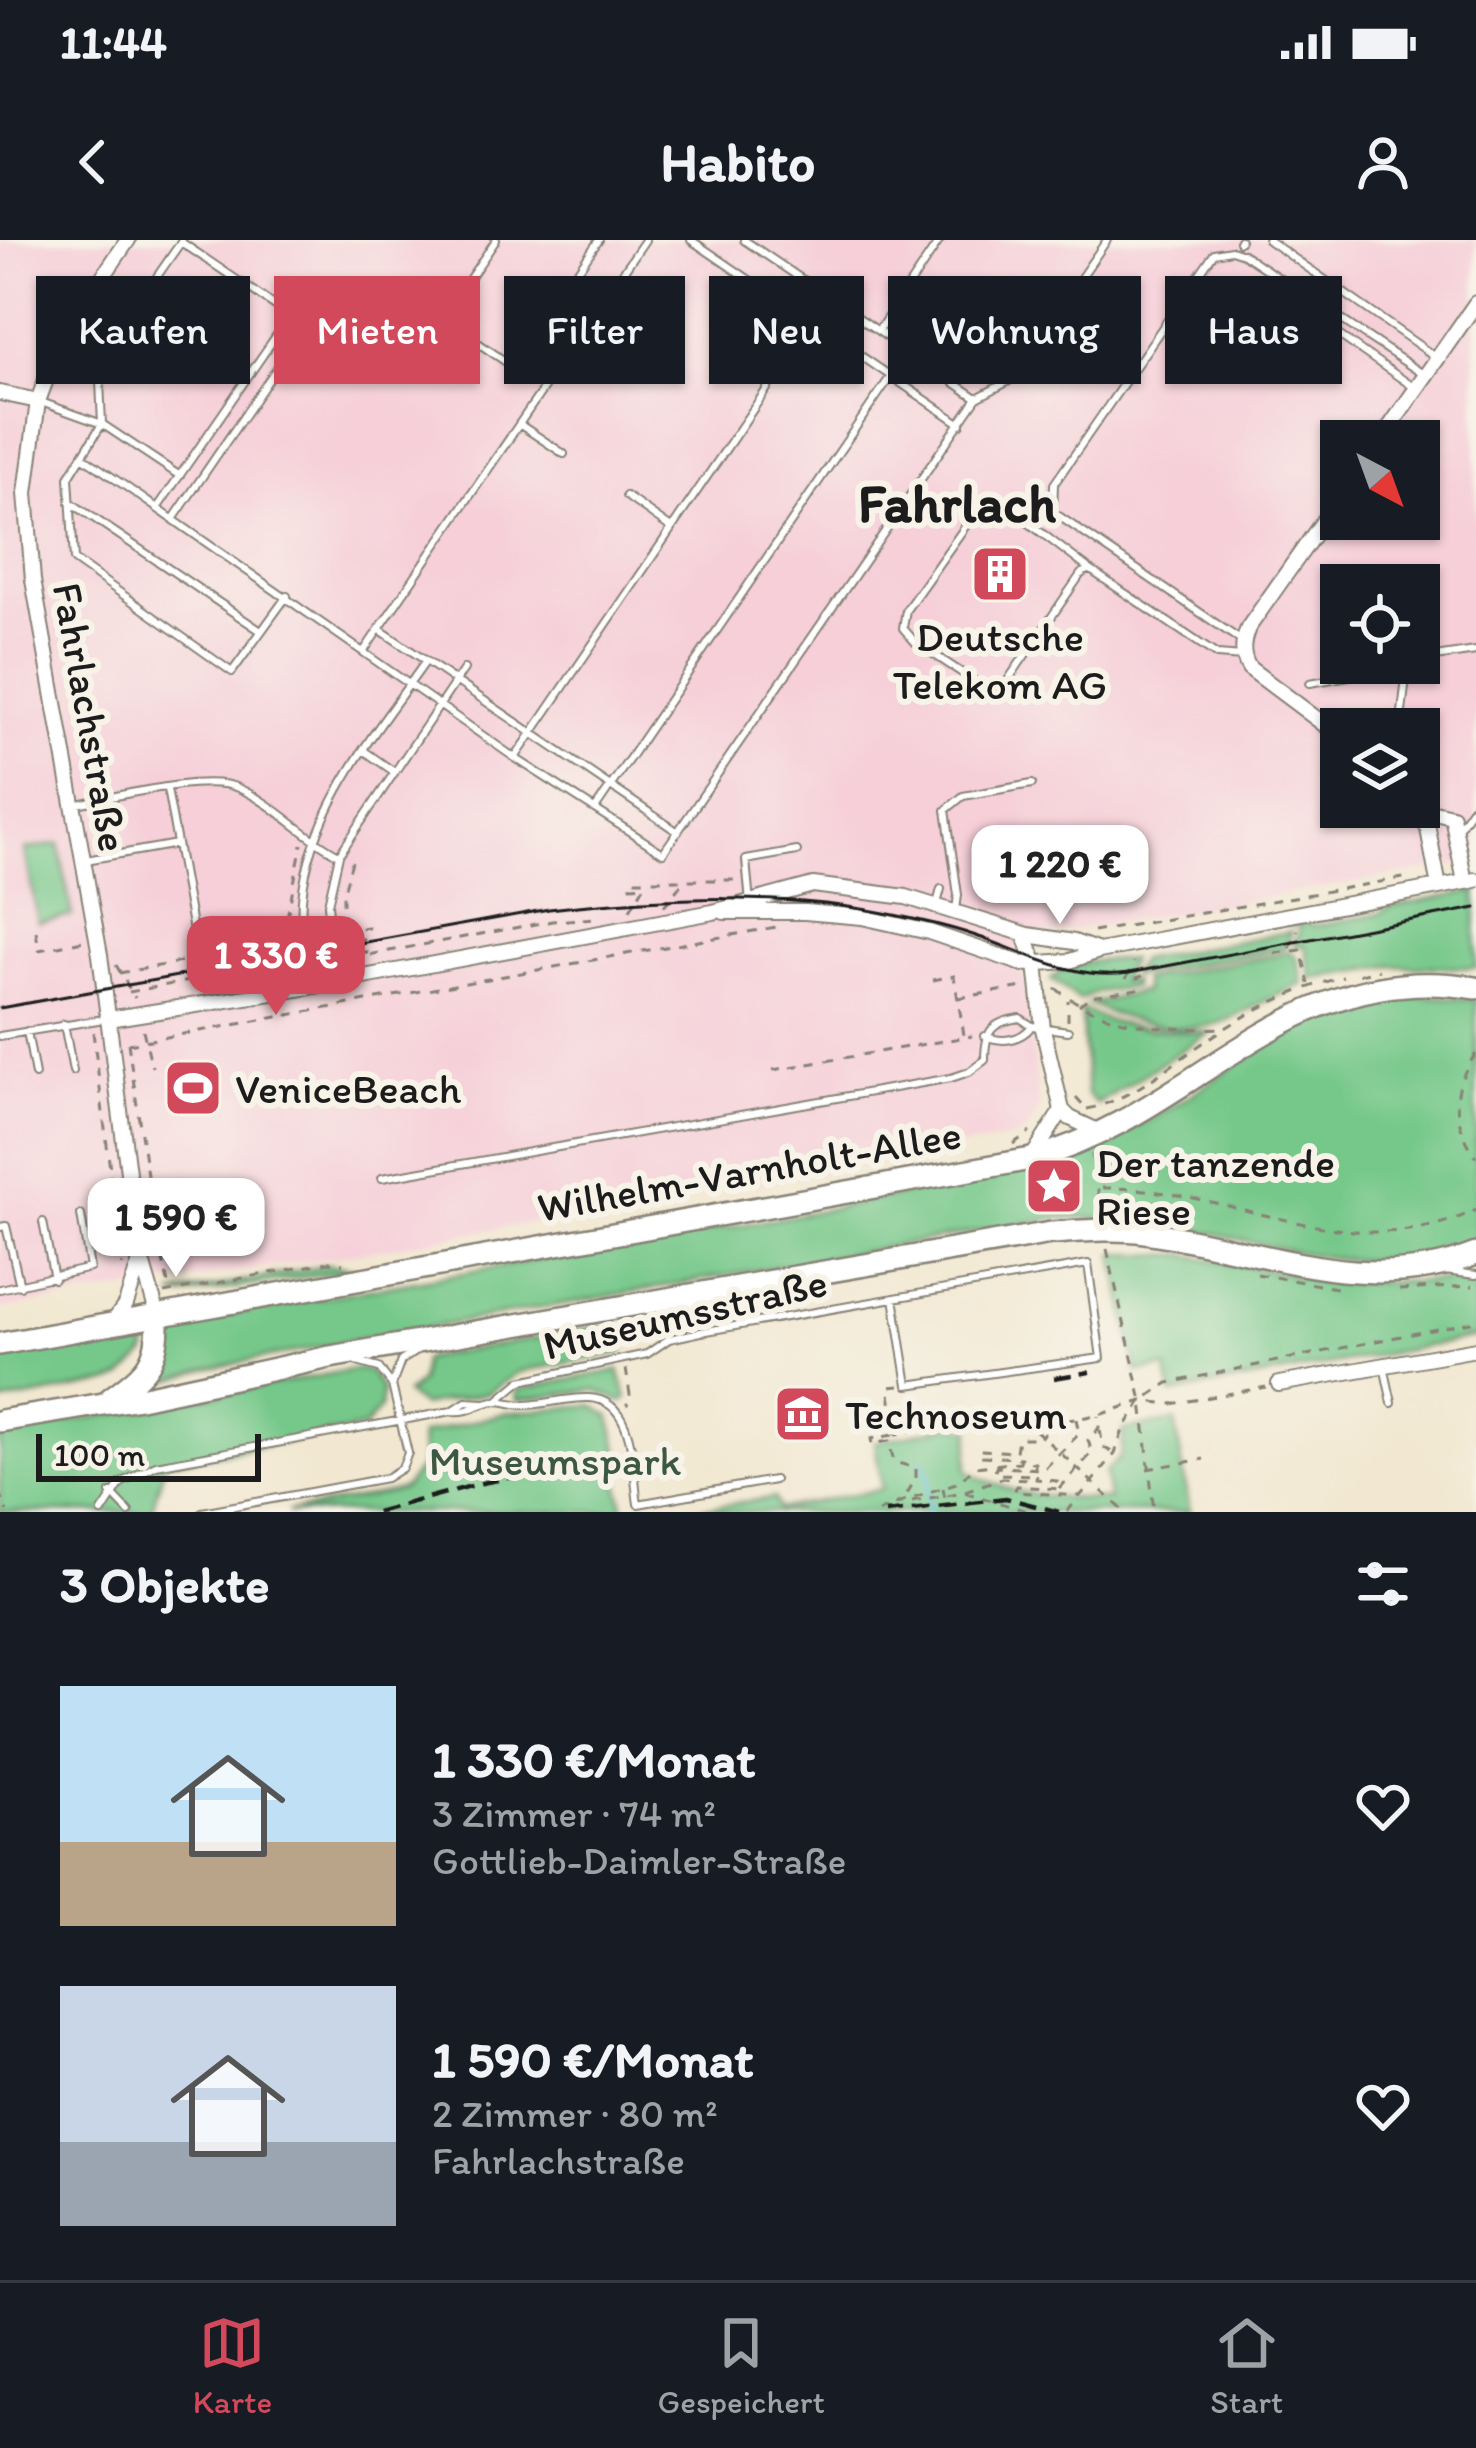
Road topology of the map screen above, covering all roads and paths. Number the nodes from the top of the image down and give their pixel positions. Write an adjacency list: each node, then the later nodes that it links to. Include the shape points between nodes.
1 (128, 240): 34 (street, Fahrlachstraße, via 80,310)
2 (496, 240): 11 (lane)
3 (599, 240): 12 (lane)
4 (645, 240): 13 (lane)
5 (691, 240): 10 (lane)
6 (744, 240): 16 (lane)
7 (940, 240): 20 (lane)
8 (1107, 240): 33 (lane, via 1009,381)
9 (1268, 240): 24 (lane)
10 (734, 269): 14 (lane); 15 (lane)
11 (471, 276)
12 (574, 276)
13 (620, 276)
14 (729, 276)
15 (744, 276)
16 (797, 276)
17 (1476, 302): 24 (street)
18 (274, 305): 36 (lane, via 181,242 99,360)
19 (864, 322): 20 (lane)
20 (878, 331): 22 (lane)
21 (1342, 335): 27 (lane)
22 (888, 338)
23 (274, 339): 41 (lane)
24 (1438, 358): 27 (street)
25 (274, 372): 45 (lane)
26 (888, 380): 69 (lane)
27 (1421, 382): 35 (street); 52 (lane, via 1243,254 1214,253 1054,484 1053,512)
28 (546, 384): 37 (lane)
29 (770, 384): 47 (lane)
30 (903, 384): 38 (lane)
31 (956, 384): 33 (lane)
32 (0, 393): 34 (street)
33 (977, 398): 38 (lane)
34 (38, 401): 36 (lane); 72 (street, Fahrlachstraße, via 26,493 33,580)
35 (1395, 420)
36 (102, 424): 40 (lane); 41 (lane)
37 (519, 424): 39 (lane); 50 (lane)
38 (961, 424): 76 (lane)
39 (564, 454)
40 (82, 456): 43 (lane, via 69,477); 44 (lane)
41 (180, 476): 44 (lane)
42 (626, 496): 47 (lane)
43 (70, 502): 51 (lane); 51 (lane, via 74,560 232,672)
44 (158, 507): 45 (lane)
45 (174, 518): 49 (lane)
46 (1320, 526): 52 (street, via 1248,628)
47 (671, 529): 64 (lane)
48 (1089, 569): 48 (lane, via 997,696 903,628 905,610 984,500 1001,502); 52 (lane, via 1217,655)
49 (287, 596): 51 (lane); 53 (lane)
50 (380, 629): 53 (lane); 56 (lane)
51 (261, 631)
52 (1243, 650): 63 (street, via 1250,668)
53 (364, 651): 60 (lane)
54 (1476, 651): 55 (lane)
55 (1440, 656)
56 (426, 661): 58 (lane); 60 (lane)
57 (464, 669): 58 (lane)
58 (455, 681): 62 (lane); 64 (lane)
59 (1320, 681): 61 (lane)
60 (410, 683): 62 (lane); 65 (lane)
61 (1310, 683)
62 (439, 705): 66 (lane); 67 (lane)
63 (1320, 721)
64 (532, 733): 66 (lane); 69 (lane)
65 (363, 750): 67 (lane); 78 (lane)
66 (515, 758): 73 (lane)
67 (393, 771): 81 (lane)
68 (1032, 784): 95 (lane, via 963,796 946,811)
69 (611, 787): 73 (lane); 76 (lane)
70 (167, 789): 72 (lane); 78 (lane, via 236,786); 79 (lane)
71 (1476, 802): 77 (lane)
72 (71, 805): 82 (street, Fahrlachstraße)
73 (595, 810): 76 (lane, via 663,854)
74 (1441, 814): 75 (street); 77 (street, via 1452,816)
75 (1428, 830): 85 (street)
76 (678, 832)
77 (1455, 832): 87 (street)
78 (315, 842): 81 (lane); 98 (lane)
79 (177, 844): 82 (lane); 98 (lane, via 195,942)
80 (797, 851): 86 (lane, via 746,860)
81 (340, 855): 97 (lane)
82 (82, 861): 103 (street, Fahrlachstraße)
83 (352, 861): 108 (path, via 343,931 368,927 357,949)
84 (686, 879): 86 (path); 93 (path); 94 (path, via 630,880 645,885 627,916)
85 (1437, 879): 87 (street); 102 (path); 105 (street)
86 (747, 880): 90 (lane)
87 (1470, 881)
88 (813, 884): 90 (street); 91 (street); 92 (street, via 801,897)
89 (940, 890): 91 (lane)
90 (752, 906): 92 (street); 113 (street)
91 (936, 907): 95 (street)
92 (805, 911): 111 (street, via 894,923); 133 (path, via 786,926)
93 (659, 912)
94 (643, 914)
95 (955, 914): 101 (street)
96 (608, 917): 108 (path)
97 (328, 922): 98 (lane); 113 (lane)
98 (302, 924): 112 (lane)
99 (1297, 928): 106 (path)
100 (36, 931): 103 (path, via 39,950)
101 (1024, 934): 105 (street); 111 (street)
102 (1073, 935)
103 (97, 939): 125 (street, Fahrlachstraße)
104 (288, 943): 120 (path, via 120,973)
105 (1099, 950): 111 (street)
106 (1290, 950): 107 (path); 117 (path, via 1301,950)
107 (1275, 952)
108 (373, 954): 113 (path)
109 (1135, 960): 124 (path, via 1126,979 1140,977 1138,989)
110 (292, 962): 120 (path)
111 (1036, 964): 116 (street)
112 (308, 971): 114 (path); 118 (lane)
113 (334, 975): 118 (street)
114 (276, 977)
115 (933, 980): 121 (path, via 954,976)
116 (1038, 985): 121 (path); 122 (path); 127 (street)
117 (1310, 986)
118 (310, 988): 125 (street)
119 (1476, 988): 142 (main road, Wilhelm-Varnholt-Allee, via 1394,984 1300,1012)
120 (129, 992): 123 (path)
121 (958, 998): 131 (path)
122 (1068, 998): 124 (path); 129 (path)
123 (138, 1001)
124 (1079, 1005): 140 (path, via 1169,1030 1224,1028 1102,1106 1086,1109)
125 (100, 1020): 126 (lane); 134 (path); 149 (street, Fahrlachstraße); 158 (path)
126 (64, 1024): 128 (lane); 138 (lane)
127 (1038, 1027): 129 (lane); 132 (lane, via 999,1042); 132 (lane, via 1006,1020); 141 (street)
128 (27, 1031): 130 (lane); 139 (lane)
129 (1068, 1031)
130 (0, 1036)
131 (964, 1036): 132 (path); 137 (path)
132 (986, 1036): 145 (lane, via 986,1060 951,1078)
133 (145, 1040): 134 (path); 136 (path)
134 (128, 1043): 148 (path)
135 (1476, 1054): 143 (path, via 1455,1107)
136 (152, 1067)
137 (773, 1070)
138 (73, 1071)
139 (35, 1075)
140 (1076, 1097)
141 (1062, 1110): 142 (street); 144 (street)
142 (1096, 1136): 144 (main road, Wilhelm-Varnholt-Allee); 147 (path)
143 (1476, 1157)
144 (1031, 1159): 165 (main road, Wilhelm-Varnholt-Allee)
145 (382, 1178)
146 (172, 1189): 148 (lane)
147 (1098, 1189): 150 (path, via 1161,1192 1345,1232 1422,1228); 154 (path)
148 (149, 1193): 149 (lane); 163 (path)
149 (131, 1196): 156 (street, Fahrlachstraße)
150 (1476, 1210)
151 (81, 1215): 160 (lane, via 90,1268)
152 (43, 1222): 160 (lane)
153 (0, 1227): 161 (lane, via 6,1226)
154 (1105, 1230): 157 (main road, via 1339,1271); 168 (main road); 179 (path)
155 (1476, 1254): 157 (main road)
156 (141, 1258): 165 (street, Fahrlachstraße); 167 (street)
157 (1430, 1268): 159 (lane)
158 (122, 1271)
159 (1476, 1275)
160 (54, 1279): 161 (lane)
161 (20, 1286): 162 (lane)
162 (0, 1289)
163 (171, 1291)
164 (894, 1298): 172 (lane, Museumsstraße, via 670,1339); 176 (lane, Museumsstraße); 176 (lane, Museumsstraße, via 1088,1264 1101,1358)
165 (158, 1316): 167 (main road, Wilhelm-Varnholt-Allee); 180 (main road, via 152,1362)
166 (1476, 1322): 179 (path, via 1168,1383)
167 (112, 1324): 169 (main road, Wilhelm-Varnholt-Allee)
168 (440, 1338): 171 (main road); 175 (lane, via 401,1361)
169 (0, 1344)
170 (1476, 1349): 173 (street)
171 (330, 1357): 175 (lane, via 379,1368); 180 (main road)
172 (624, 1360): 177 (lane, Museumsstraße, via 521,1381); 178 (path)
173 (1384, 1366): 174 (street); 181 (lane)
174 (1279, 1384): 179 (path, via 1172,1404)
175 (392, 1385): 186 (lane)
176 (908, 1385): 191 (path, via 889,1387)
177 (497, 1401): 186 (lane, Museumsstraße); 201 (lane, Museumsstraße, via 522,1406 586,1397 620,1409 638,1504)
178 (631, 1401)
179 (1142, 1401): 182 (path); 194 (path); 198 (path)
180 (104, 1403): 185 (main road)
181 (1392, 1403)
182 (1097, 1414): 184 (path); 190 (path)
183 (1022, 1418): 189 (path)
184 (1076, 1419): 188 (path); 193 (path, via 1079,1434)
185 (0, 1420)
186 (401, 1420): 207 (lane, Museumsstraße, via 156,1465); 215 (lane, via 408,1453 386,1478)
187 (964, 1423): 191 (path)
188 (1051, 1424): 189 (path); 192 (path)
189 (1030, 1427): 192 (path)
190 (1100, 1428): 194 (path, via 1103,1447); 199 (path)
191 (896, 1434): 210 (path, via 872,1444 889,1441 894,1462 916,1468)
192 (1040, 1438): 193 (path); 196 (path, via 1018,1438 1016,1452 980,1450 979,1456)
193 (1059, 1454): 197 (path); 199 (path)
194 (1115, 1454): 202 (path)
195 (1204, 1459): 198 (path)
196 (1021, 1462): 197 (path); 203 (path, via 974,1467)
197 (1035, 1469): 200 (path, via 995,1474)
198 (1148, 1469): 220 (path)
199 (1077, 1470): 202 (path); 204 (path)
200 (1036, 1479): 204 (path, via 1058,1481); 206 (path, via 1002,1478)
201 (774, 1480)
202 (1093, 1484): 209 (path); 219 (path)
203 (943, 1487): 208 (path); 210 (path)
204 (1059, 1489): 209 (path, via 1015,1492)
205 (0, 1492): 212 (path)
206 (964, 1492): 208 (path); 217 (path)
207 (111, 1493): 213 (lane); 214 (lane)
208 (944, 1496): 210 (path); 211 (path)
209 (1082, 1496): 218 (path)
210 (906, 1501): 216 (path)
211 (946, 1504)
212 (7, 1512)
213 (102, 1512)
214 (129, 1512)
215 (202, 1512)
216 (878, 1512)
217 (1030, 1512)
218 (1067, 1512)
219 (1124, 1512)
220 (1154, 1512)

